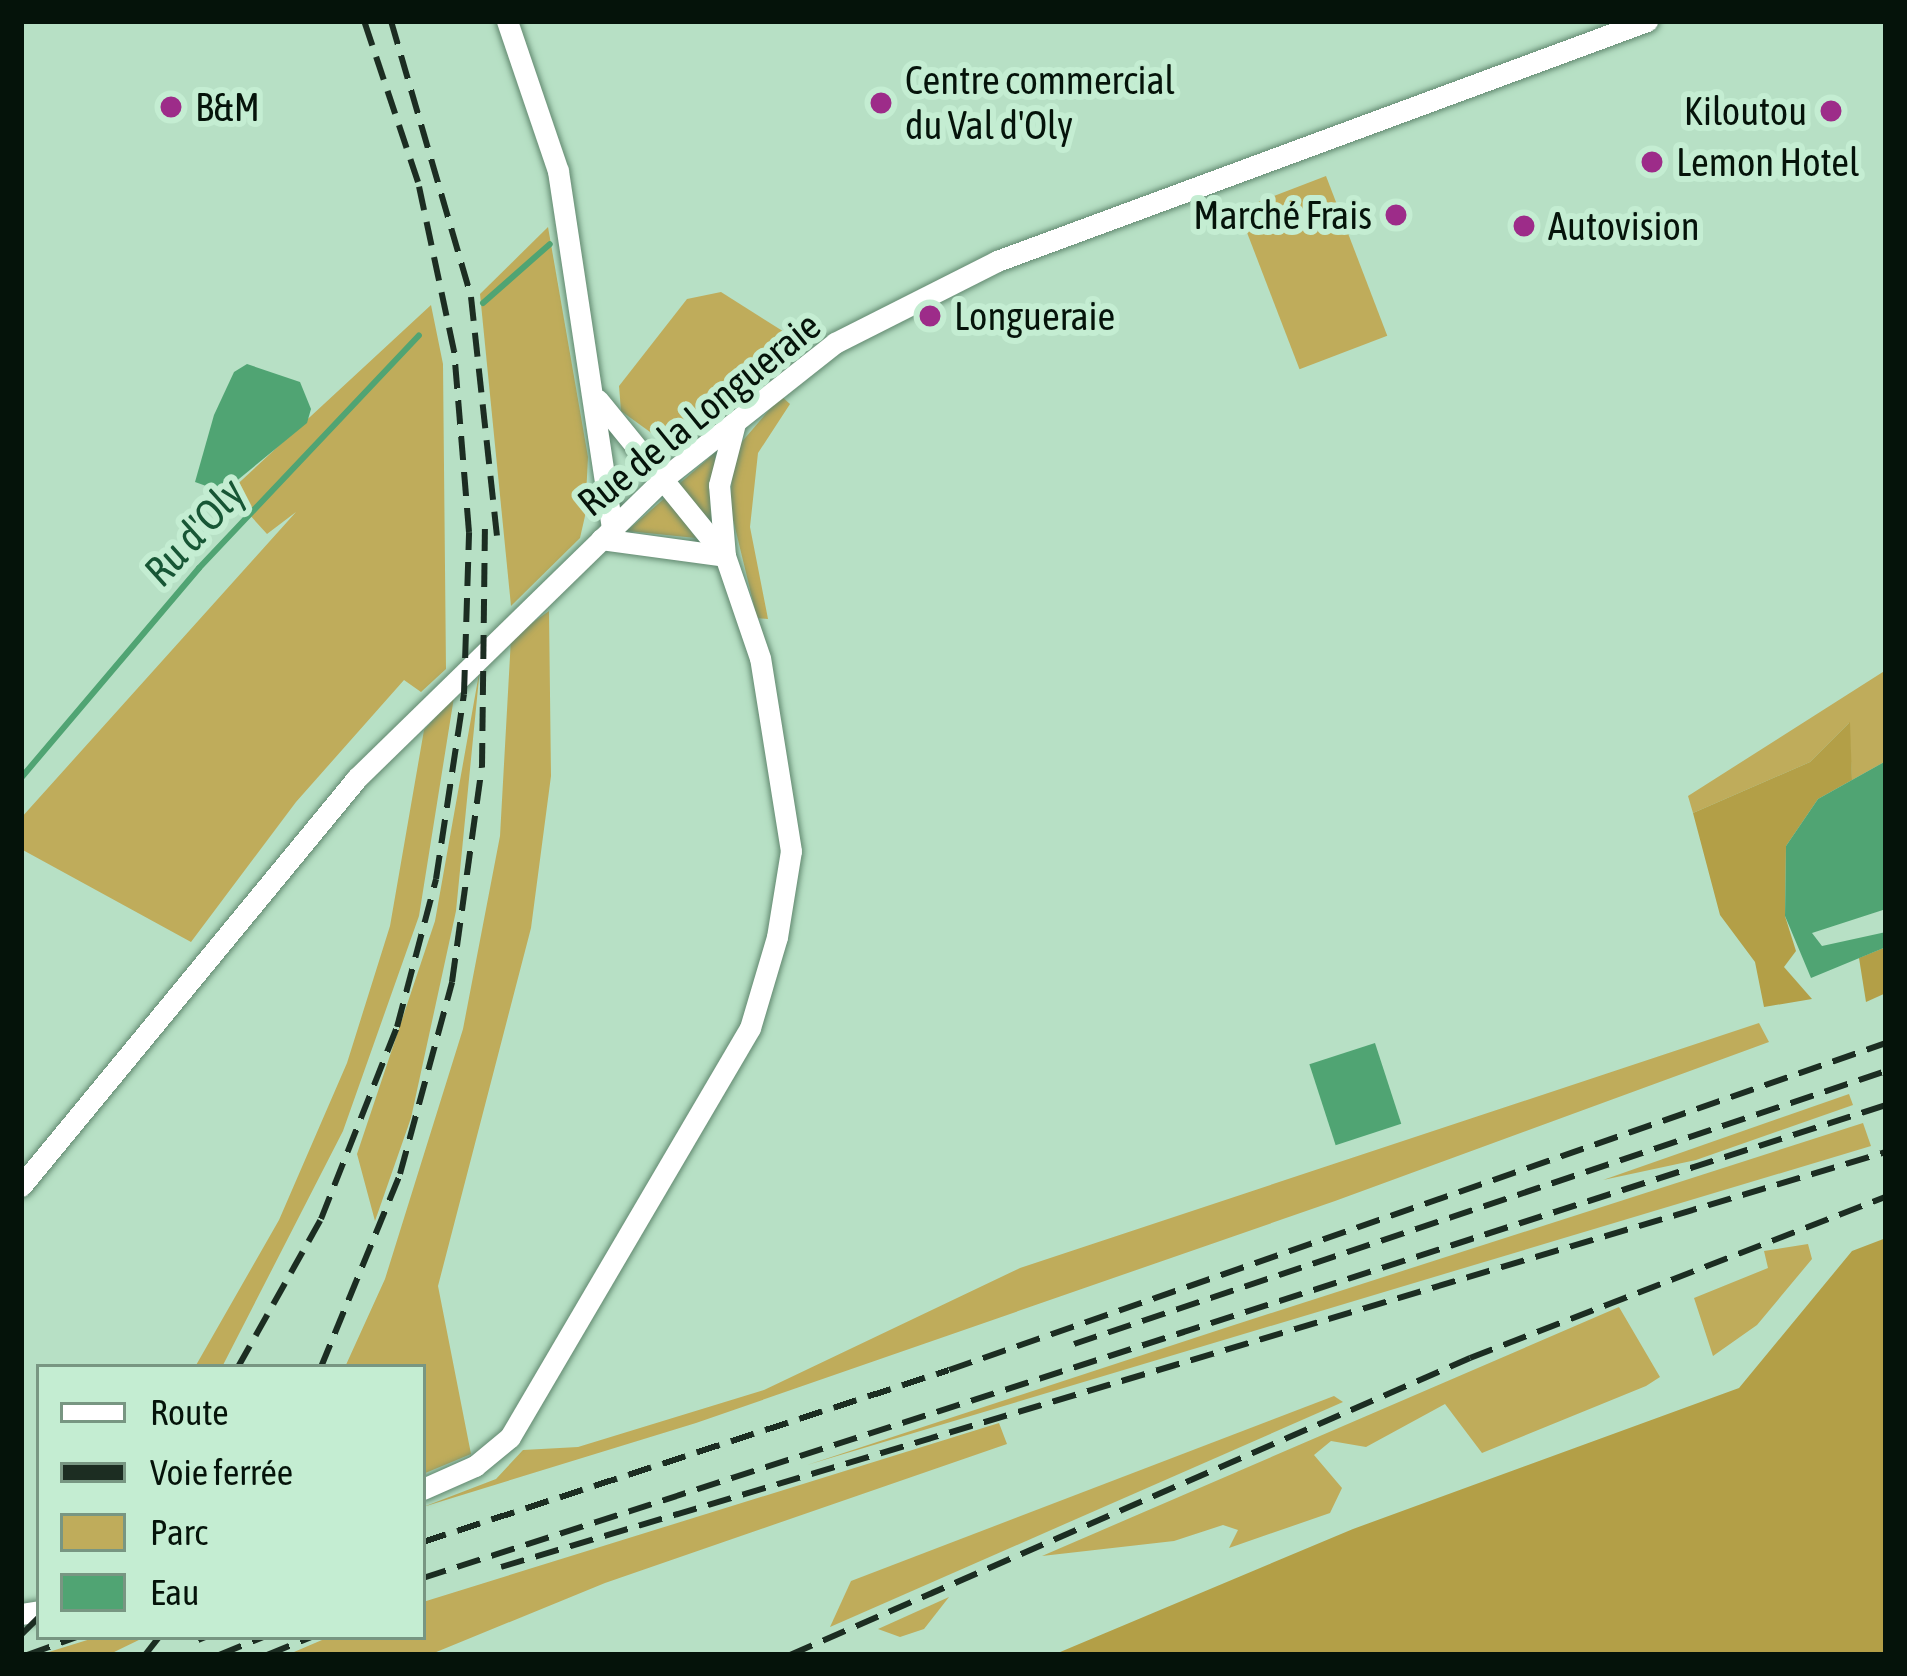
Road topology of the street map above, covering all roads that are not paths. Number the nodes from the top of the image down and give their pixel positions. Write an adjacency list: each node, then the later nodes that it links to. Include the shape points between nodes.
1 (507, 21): 3 (street, via 558,171)
2 (1647, 21): 4 (street, Rue de la Longueraie, via 997,261 835,343)
3 (597, 399): 5 (street); 6 (street)
4 (734, 423): 5 (street, Rue de la Longueraie); 7 (street, via 719,485)
5 (664, 478): 6 (street, Rue de la Longueraie); 7 (street)
6 (606, 534): 7 (street); 8 (street, Rue de la Longueraie, via 357,778)
7 (725, 556): 9 (street, via 760,658 791,850 750,1028 510,1437 475,1466)
8 (21, 1186)
9 (426, 1488)

